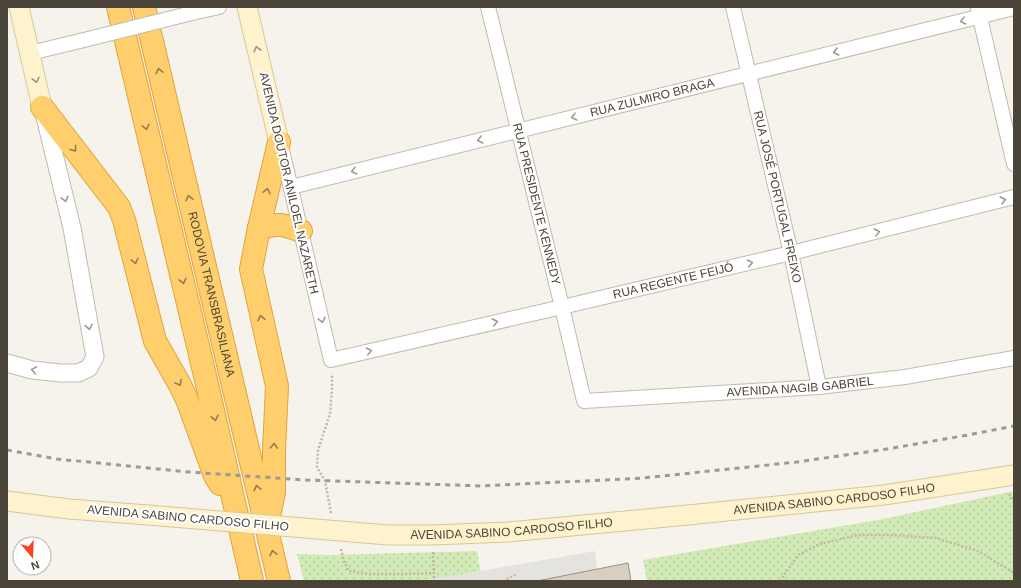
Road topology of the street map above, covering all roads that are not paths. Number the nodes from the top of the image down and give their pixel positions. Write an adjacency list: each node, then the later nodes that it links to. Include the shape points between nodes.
1 (19, 7): 10 (main road)
2 (118, 7): 29 (highway, one-way to 29)
3 (144, 7): 30 (highway, RODOVIA TRANSBRASILIANA, one-way to 3)
4 (219, 7): 10 (street, bridge)
5 (247, 7): 14 (main road, AVENIDA DOUTOR ANILOEL NAZARETH, one-way to 5)
6 (488, 7): 13 (street, RUA PRESIDENTE KENNEDY)
7 (733, 7): 11 (street, RUA JOSÉ PORTUGAL FREIXO)
8 (1014, 8): 9 (street, RUA ZULMIRO BRAGA)
9 (979, 12): 11 (street, RUA ZULMIRO BRAGA, one-way to 11); 15 (street)
10 (30, 53): 12 (main road, one-way to 12)
11 (748, 74): 13 (street, RUA ZULMIRO BRAGA, one-way to 13); 20 (street, RUA JOSÉ PORTUGAL FREIXO)
12 (42, 107): 24 (street, one-way to 24, via 72,228 95,357 89,368 78,373 61,374 32,370); 29 (highway, one-way to 29, via 119,207 155,340 188,402 215,476)
13 (518, 131): 16 (street, RUA ZULMIRO BRAGA, one-way to 16); 21 (street, RUA PRESIDENTE KENNEDY)
14 (280, 142): 16 (street, AVENIDA DOUTOR ANILOEL NAZARETH); 18 (highway, one-way to 14)
15 (1014, 164)
16 (291, 187): 19 (street, AVENIDA DOUTOR ANILOEL NAZARETH)
17 (1014, 197): 20 (street, RUA REGENTE FEIJÓ, one-way to 17)
18 (259, 228): 19 (highway, via 273,224); 30 (highway, one-way to 18, via 274,492 277,386 251,269)
19 (301, 231): 23 (street, AVENIDA DOUTOR ANILOEL NAZARETH, one-way to 23)
20 (791, 253): 21 (street, RUA REGENTE FEIJÓ, one-way to 20); 25 (street, RUA JOSÉ PORTUGAL FREIXO)
21 (562, 307): 23 (street, RUA REGENTE FEIJÓ, one-way to 21); 26 (street, RUA PRESIDENTE KENNEDY)
22 (1014, 358): 25 (street, AVENIDA NAGIB GABRIEL, via 905,377)
23 (331, 360)
24 (7, 363)
25 (819, 387): 26 (street, AVENIDA NAGIB GABRIEL)
26 (584, 401)
27 (1014, 475): 28 (main road, AVENIDA SABINO CARDOSO FILHO, bridge, via 884,495 508,532 432,535 346,537)
28 (7, 501)
29 (234, 502): 31 (highway)
30 (266, 526): 32 (highway, RODOVIA TRANSBRASILIANA, one-way to 30)
31 (252, 581)
32 (279, 581)

